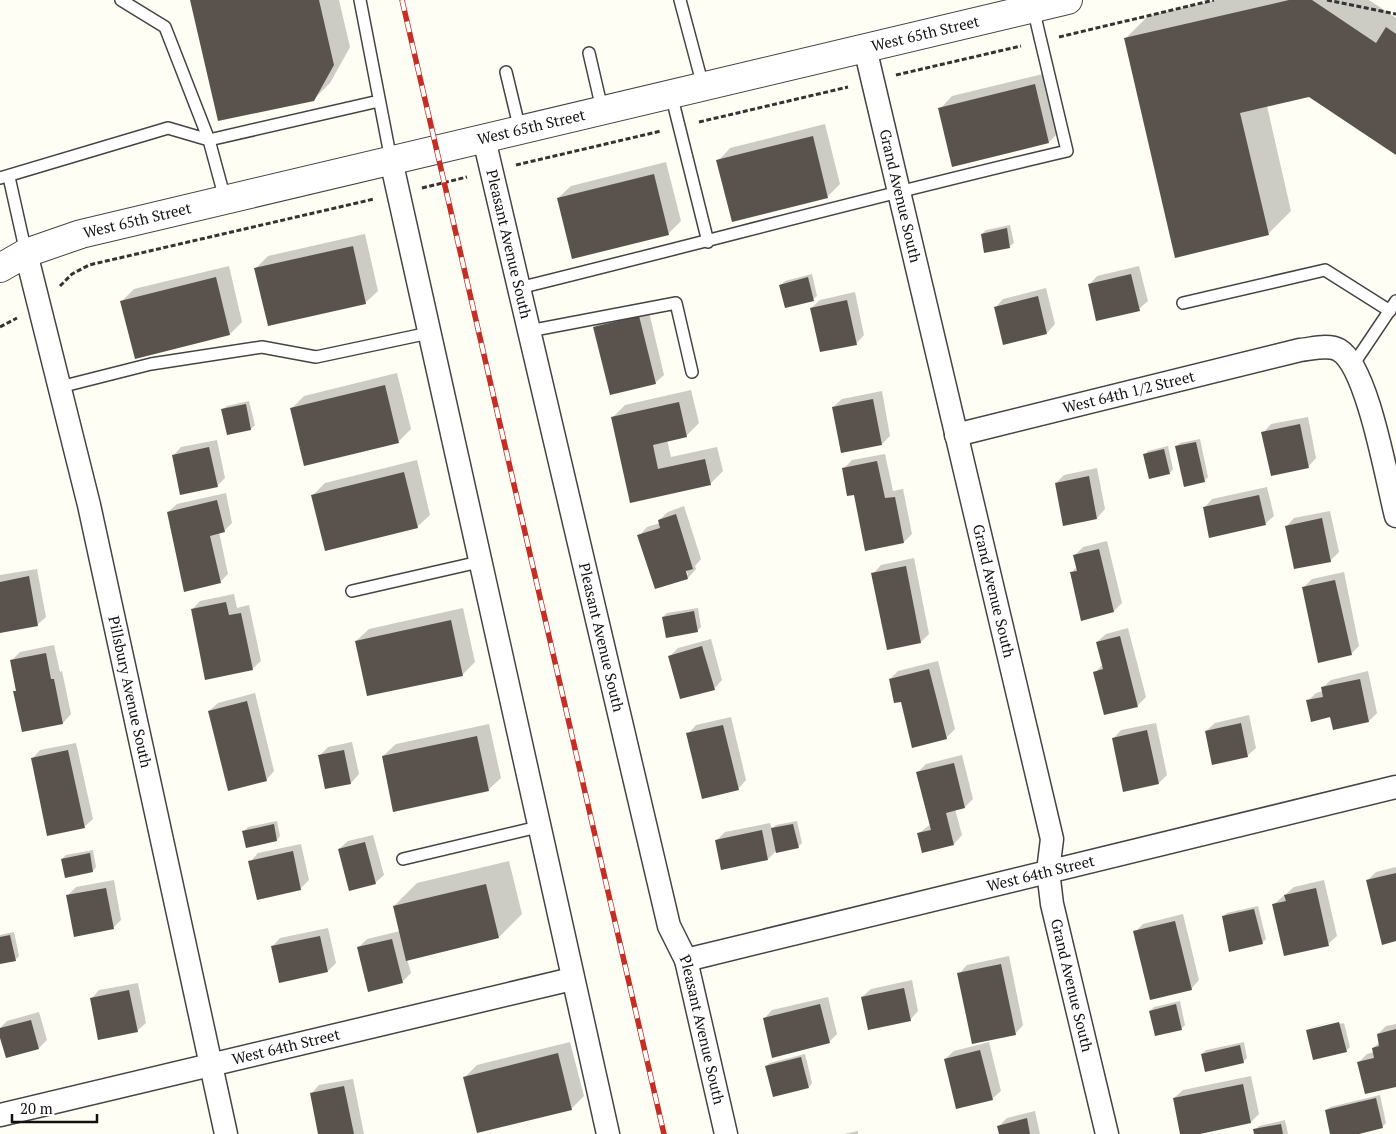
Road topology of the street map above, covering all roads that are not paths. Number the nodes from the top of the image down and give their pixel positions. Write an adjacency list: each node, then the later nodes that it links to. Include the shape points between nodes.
1 (120, 0): 15 (lane, via 165,27)
2 (360, 0): 11 (lane)
3 (680, 0): 9 (lane)
4 (1068, 0): 5 (street, West 65th Street)
5 (1034, 8): 6 (street, West 65th Street); 18 (lane, via 1067,151)
6 (865, 48): 9 (street, West 65th Street); 18 (street, Grand Avenue South)
7 (589, 53): 12 (lane)
8 (506, 72): 13 (lane)
9 (703, 86): 10 (street, West 65th Street)
10 (671, 94): 12 (street, West 65th Street); 20 (lane)
11 (379, 101): 15 (lane); 16 (lane)
12 (602, 109): 13 (street, West 65th Street)
13 (520, 130): 14 (street, West 65th Street)
14 (484, 138): 16 (street, West 65th Street); 23 (street, Pleasant Avenue South)
15 (210, 140): 17 (lane, via 168,128); 19 (lane)
16 (391, 160): 19 (street, West 65th Street); 27 (street)
17 (5, 178): 21 (lane)
18 (900, 190): 20 (lane); 31 (street, Grand Avenue South)
19 (225, 199): 21 (street, West 65th Street, via 81,234)
20 (708, 242): 23 (lane)
21 (26, 253): 22 (street, West 65th Street); 30 (street, Pillsbury Avenue South)
22 (0, 268)
23 (519, 288): 26 (street, Pleasant Avenue South)
24 (1183, 304): 25 (lane, via 1325,270)
25 (1393, 306): 28 (lane)
26 (529, 331): 29 (lane, via 676,303); 39 (street, Pleasant Avenue South, via 669,926)
27 (429, 333): 30 (lane, via 316,357 262,347 151,364); 33 (street)
28 (1353, 365): 31 (street, West 64th 1/2 Street, via 1339,350 1323,347 1300,350); 32 (street, via 1364,386)
29 (692, 372)
30 (60, 386): 41 (street, Pillsbury Avenue South)
31 (956, 435): 38 (street, Grand Avenue South, via 1052,839)
32 (1396, 516)
33 (479, 562): 34 (lane); 36 (street)
34 (352, 591)
35 (1396, 787): 38 (street, West 64th Street)
36 (538, 827): 37 (lane); 40 (street)
37 (403, 859)
38 (1048, 871): 39 (street, West 64th Street); 46 (street, Grand Avenue South, via 1052,904)
39 (686, 960): 45 (street, Pleasant Avenue South)
40 (572, 979): 41 (street, West 64th Street); 44 (street)
41 (210, 1065): 42 (street, West 64th Street); 43 (street, Pillsbury Avenue South)
42 (0, 1115)
43 (226, 1134)
44 (608, 1134)
45 (726, 1134)
46 (1107, 1134)

